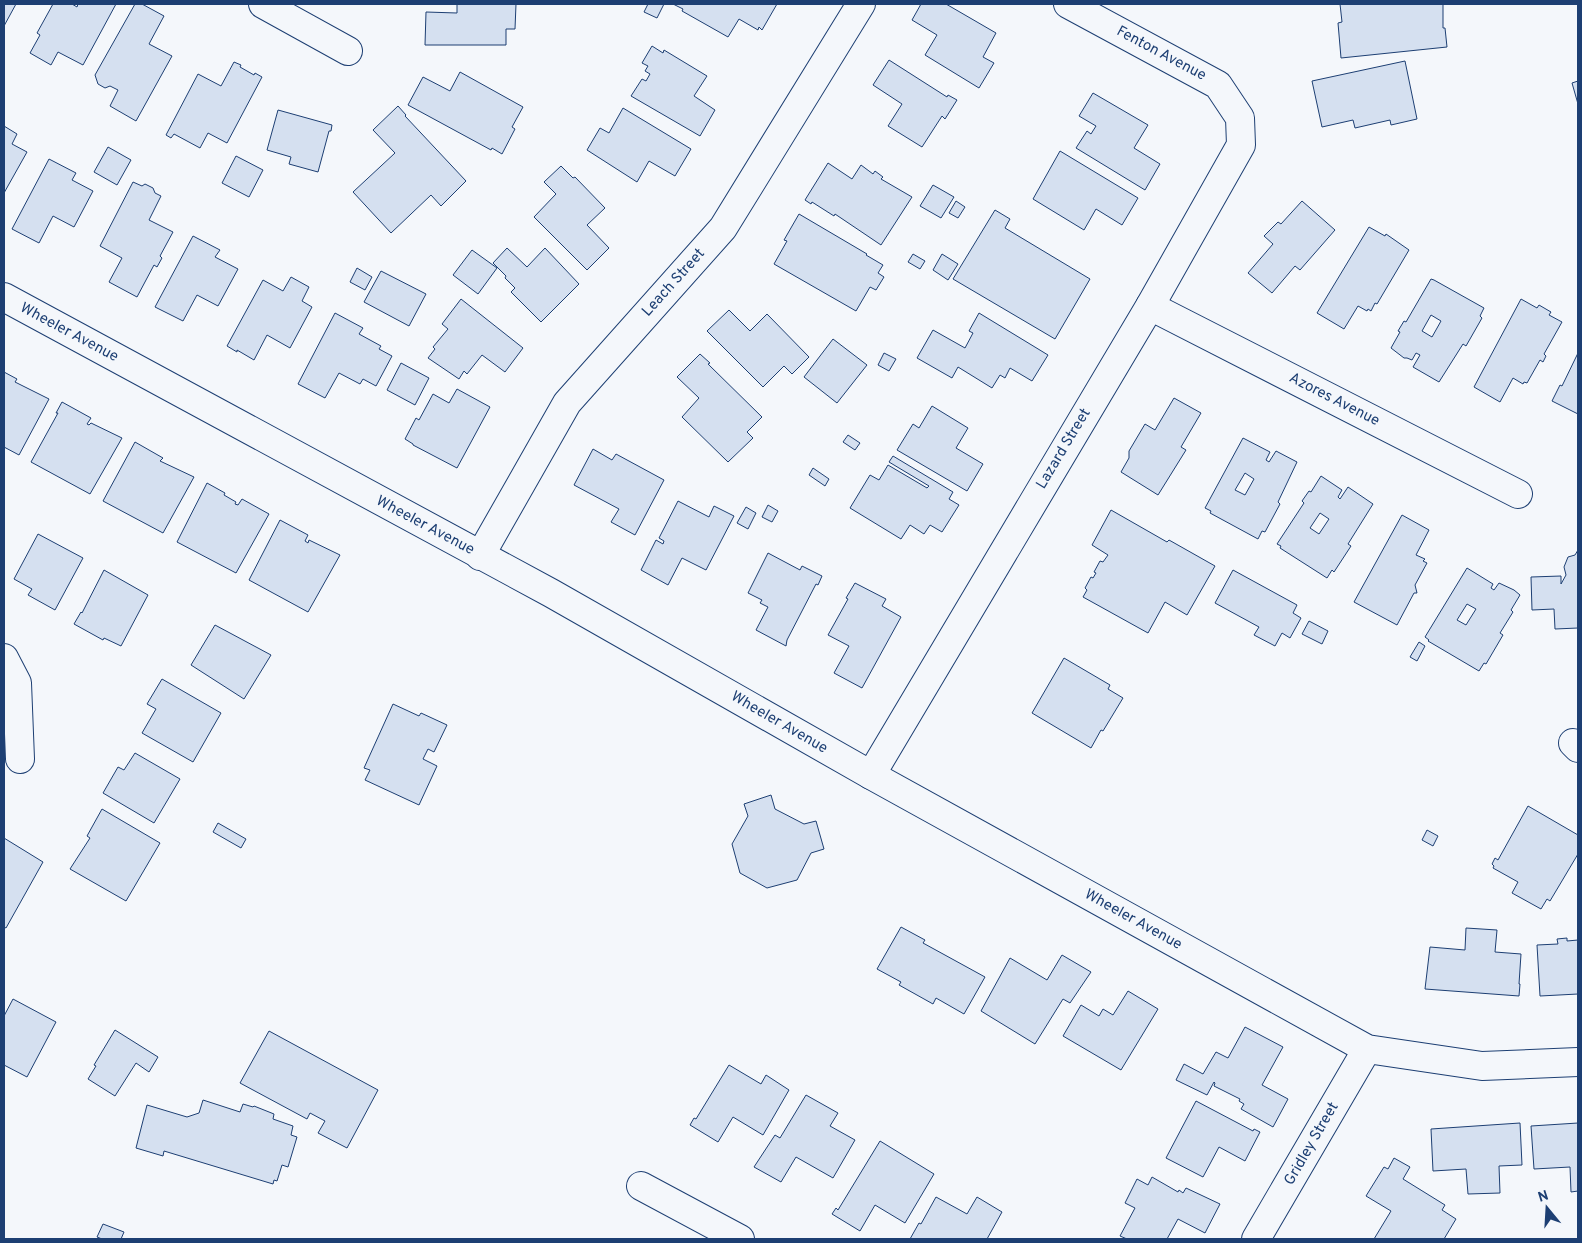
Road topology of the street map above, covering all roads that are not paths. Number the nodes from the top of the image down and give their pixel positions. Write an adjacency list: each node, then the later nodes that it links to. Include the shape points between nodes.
1 (263, 4): 4 (street)
2 (861, 4): 9 (street, Leach Street, via 723,228 567,403)
3 (1068, 4): 5 (street, Fenton Avenue, via 1218,85)
4 (348, 51)
5 (1240, 118): 7 (street, Lazard Street, via 1241,145)
6 (4, 297): 9 (street, Wheeler Avenue)
7 (1150, 306): 8 (street, Azores Avenue); 12 (street, Lazard Street)
8 (1518, 494)
9 (480, 556): 12 (street, Wheeler Avenue)
10 (4, 658): 11 (street, via 17,683)
11 (20, 760)
12 (871, 775): 13 (street, Wheeler Avenue)
13 (1367, 1049): 14 (street, Wheeler Avenue, via 1482,1066); 17 (street, Gridley Street)
14 (1578, 1062)
15 (641, 1186): 16 (street)
16 (740, 1239)
17 (1256, 1239)

